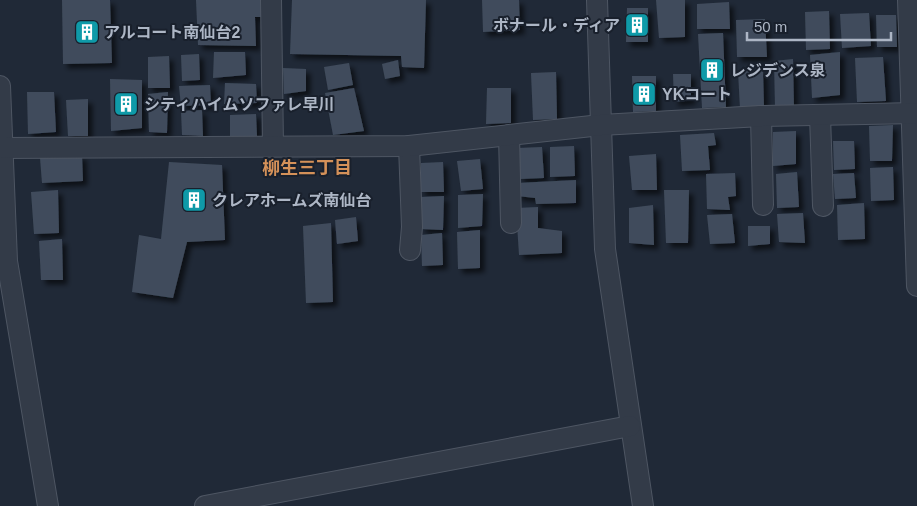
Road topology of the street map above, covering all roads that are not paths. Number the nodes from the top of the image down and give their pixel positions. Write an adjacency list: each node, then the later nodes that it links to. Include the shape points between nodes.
1 (271, 0): 10 (street)
2 (597, 0): 8 (street)
3 (908, 0): 5 (street)
4 (0, 86): 12 (street)
5 (915, 113): 6 (street); 17 (street)
6 (820, 115): 7 (street); 14 (street)
7 (762, 116): 8 (street); 13 (street)
8 (601, 125): 9 (street); 18 (street, via 605,249)
9 (509, 135): 11 (street); 15 (street)
10 (274, 146): 11 (street); 12 (street)
11 (409, 146): 16 (street)
12 (2, 148): 19 (street, via 7,261)
13 (763, 205)
14 (823, 206)
15 (511, 223)
16 (410, 250)
17 (917, 286)
18 (630, 426): 20 (street); 21 (street)
19 (48, 506)
20 (204, 506)
21 (643, 506)

